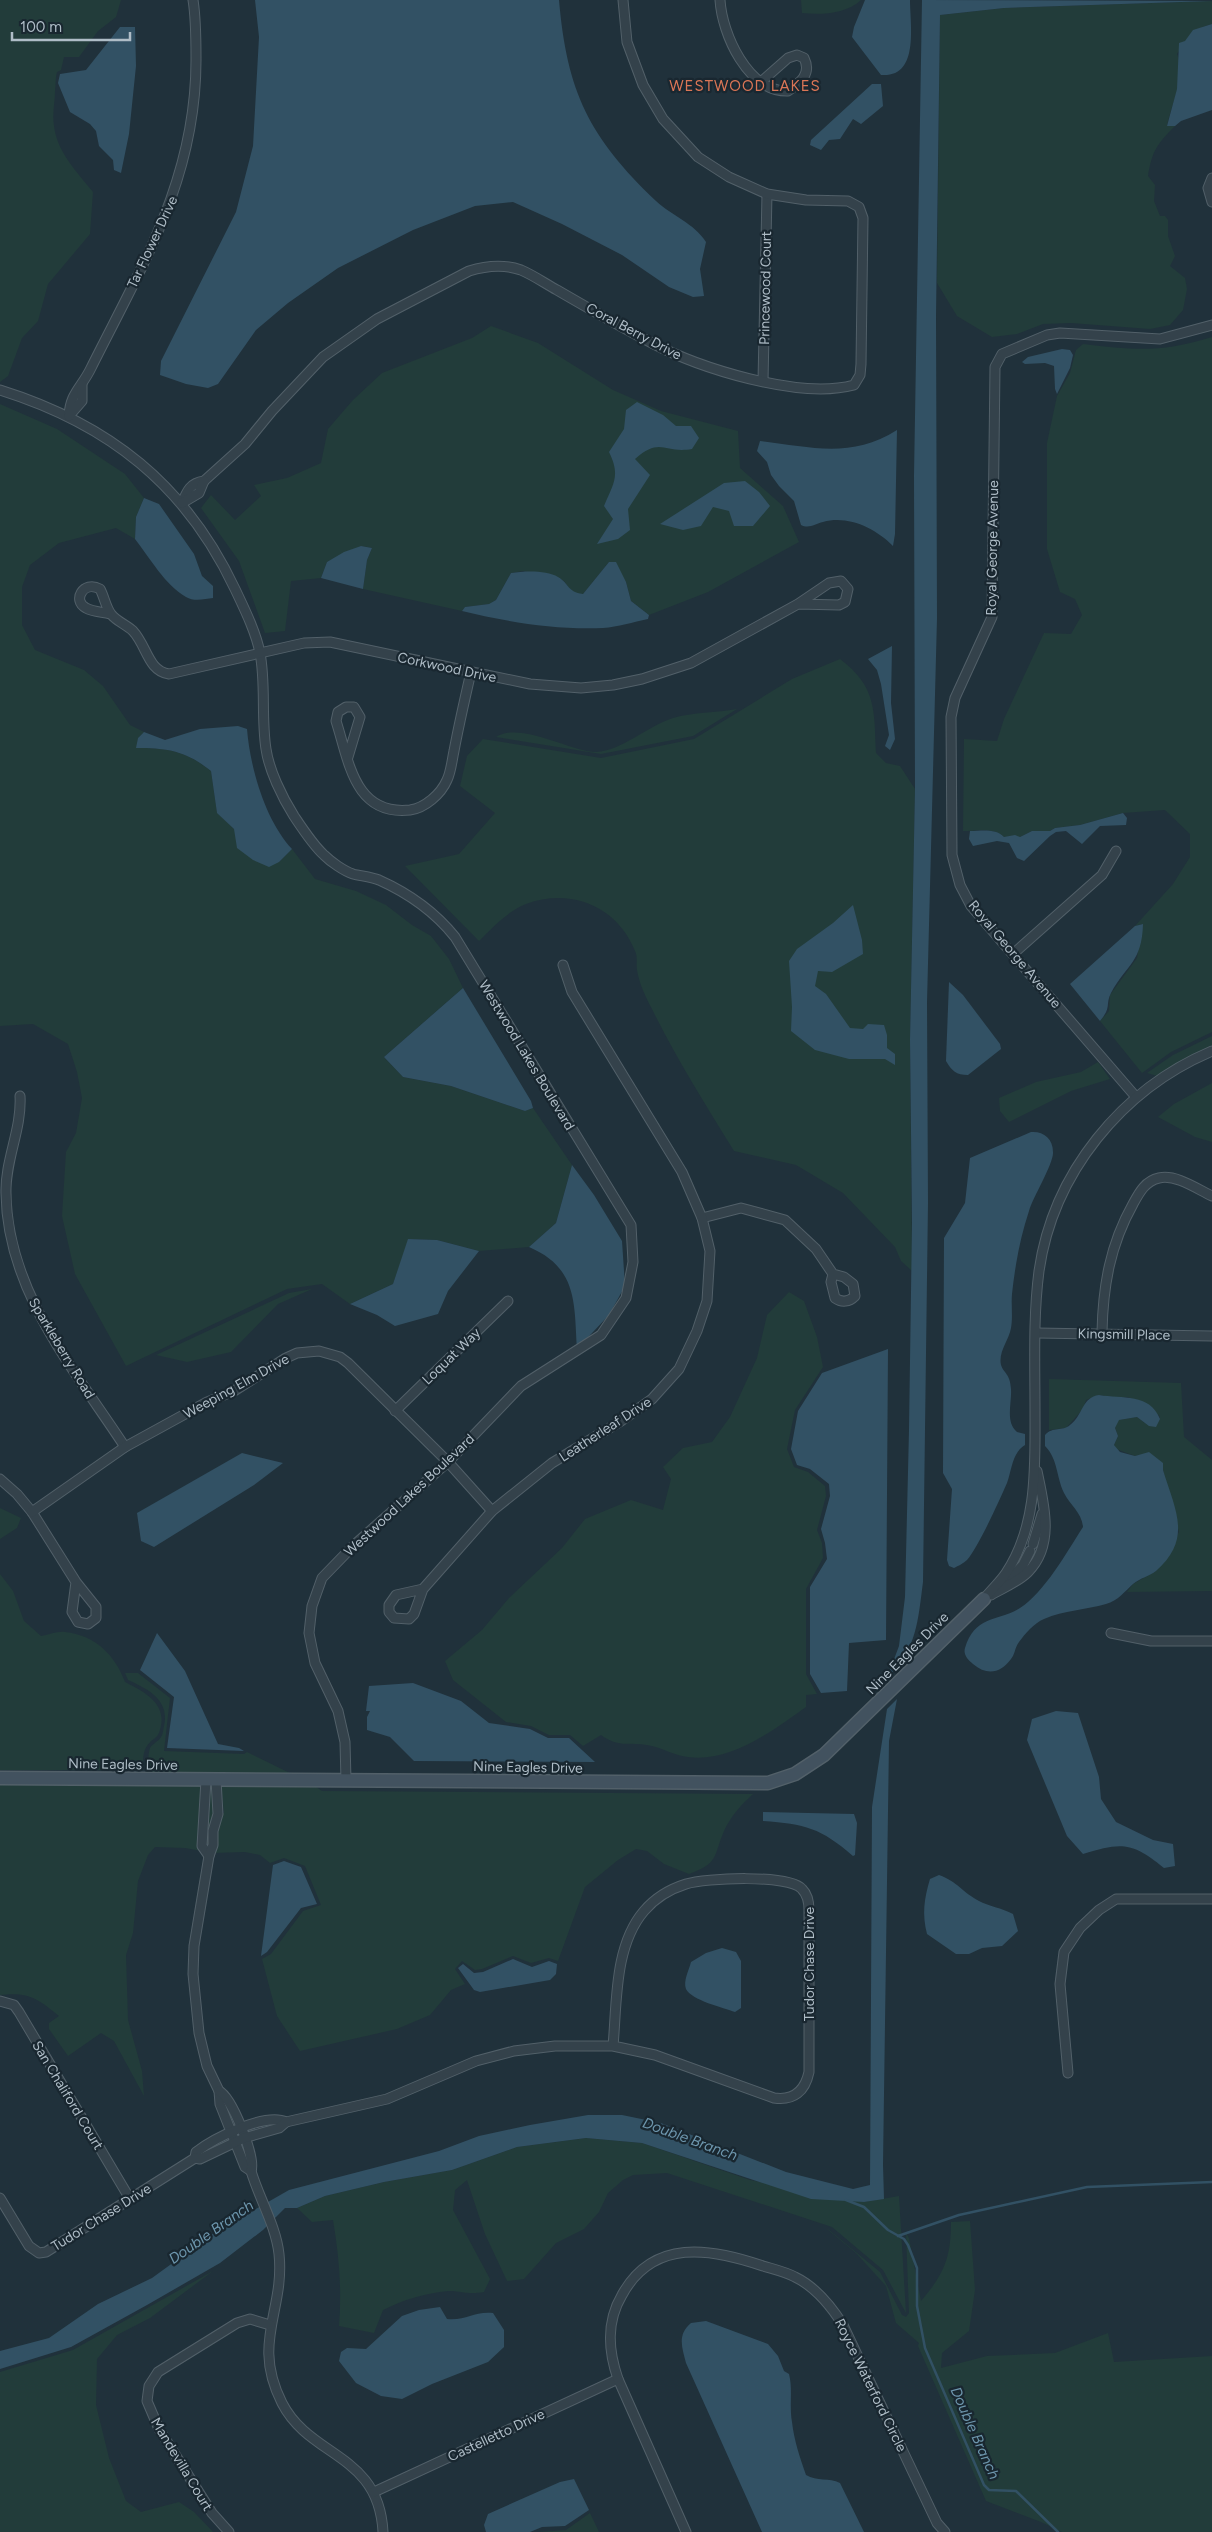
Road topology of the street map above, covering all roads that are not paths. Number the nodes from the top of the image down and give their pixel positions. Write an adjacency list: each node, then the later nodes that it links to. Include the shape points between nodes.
1 (193, 0): 11 (street, Tar Flower Drive, via 197,79 187,152 178,186 164,223 82,386 70,401)
2 (623, 0): 6 (street, Coral Berry Drive, via 627,42 643,86 663,119 698,157 729,177)
3 (720, 0): 4 (street, via 721,14 734,50)
4 (762, 81): 4 (street, via 773,89 788,91 807,73 804,58 797,55 788,58)
5 (1212, 178): 7 (street, via 1208,188)
6 (767, 194): 9 (street, Princewood Court); 9 (street, Coral Berry Drive, via 806,200 848,201 859,207 863,218 860,375 854,385 841,389)
7 (1212, 202)
8 (1212, 325): 19 (street, Royal George Avenue, via 1160,339 1047,335 1006,351 995,366 992,617 952,707 952,855 960,885 971,906)
9 (763, 381): 12 (street, Coral Berry Drive, via 726,373 676,354 520,270 479,267 403,304 323,357 245,444 204,481 188,488)
10 (0, 390): 11 (street, Westwood Lakes Boulevard)
11 (69, 416): 12 (street, Westwood Lakes Boulevard, via 146,468)
12 (182, 503): 15 (street, Westwood Lakes Boulevard, via 226,570)
13 (798, 604): 13 (street, Corkwood Drive, via 835,581 841,581 848,589 845,602 839,605); 16 (street, Corkwood Drive, via 691,663 642,679 582,688 530,684)
14 (110, 614): 15 (street, Corkwood Drive, via 133,631 145,647 154,668 161,673 169,674)
15 (260, 652): 16 (street, Corkwood Drive, via 304,643 330,642); 34 (street, Westwood Lakes Boulevard, via 266,750 293,815 323,855 351,873 377,880 406,894 439,917 455,936 631,1225 633,1262 626,1298 601,1335 521,1386)
16 (471, 672): 17 (street, via 447,780 435,797 416,809 398,811 385,808 368,799 353,778)
17 (348, 757): 17 (street, via 336,721 338,712 354,707 360,717)
18 (1116, 851): 19 (street, via 1102,875)
19 (1013, 954): 23 (street, Royal George Avenue)
20 (563, 965): 26 (street, Leatherleaf Drive, via 572,992 682,1172)
21 (1212, 1051): 23 (street, Nine Eagles Drive, via 1187,1063)
22 (20, 1096): 24 (street, Sparkleberry Road, via 21,1112)
23 (1136, 1097): 30 (street, Nine Eagles Drive, via 1110,1122 1089,1149 1057,1206 1040,1269)
24 (3, 1191): 33 (street, Sparkleberry Road, via 11,1247 23,1282 54,1340)
25 (1212, 1196): 29 (street, via 1165,1177 1152,1181 1141,1190 1123,1222 1107,1270)
26 (702, 1218): 27 (street, via 741,1208 785,1220 816,1249); 38 (street, Leatherleaf Drive, via 710,1251 707,1301 679,1369 652,1399 552,1463)
27 (833, 1274)
28 (508, 1301): 32 (street, Loquat Way)
29 (1102, 1332): 30 (street, Kingsmill Place); 31 (street, Kingsmill Place)
30 (1037, 1333): 35 (street, Nine Eagles Drive)
31 (1212, 1336)
32 (395, 1411): 33 (street, Weeping Elm Drive, via 340,1358 308,1351 286,1358 234,1391 207,1402); 34 (street, Weeping Elm Drive)
33 (125, 1447): 39 (street, Weeping Elm Drive)
34 (448, 1462): 38 (street, Weeping Elm Drive); 47 (street, Westwood Lakes Boulevard, via 354,1545 322,1578 312,1606 308,1633 315,1663 338,1712 345,1742)
35 (1036, 1463): 37 (street, Nine Eagles Drive); 42 (street, Nine Eagles Drive, via 1026,1529 1007,1572)
36 (0, 1479): 39 (street)
37 (1044, 1504): 42 (street, Nine Eagles Drive, via 1040,1524 1022,1565); 42 (street, Nine Eagles Drive, via 1046,1534 1033,1566)
38 (492, 1511): 41 (street, Leatherleaf Drive)
39 (32, 1512): 40 (street)
40 (76, 1582)
41 (423, 1589)
42 (984, 1599): 47 (street, Nine Eagles Drive, via 824,1755 781,1780 753,1784)
43 (1111, 1633): 44 (street, via 1151,1641)
44 (1212, 1641)
45 (0, 1778): 46 (street, Nine Eagles Drive)
46 (211, 1780): 47 (street, Nine Eagles Drive); 48 (street, via 218,1814); 48 (street, via 202,1846)
47 (346, 1780)
48 (209, 1856): 53 (street, via 194,1946 193,1974 199,2033 207,2066 219,2090 220,2104)
49 (1212, 1899): 52 (street, via 1116,1899 1098,1910 1080,1928 1064,1952 1060,1984)
50 (0, 2001): 55 (street, San Chaliford Court, via 14,2005 19,2012)
51 (613, 2046): 51 (street, Tudor Chase Drive, via 674,2060 774,2098 784,2100 800,2092 809,2072 810,1910 802,1889 791,1882 712,1879 676,1888 655,1900 636,1922 626,1941); 53 (street, Tudor Chase Drive, via 554,2046 514,2051 476,2061 387,2099 286,2122 270,2121)
52 (1068, 2072)
53 (238, 2135): 55 (street, Tudor Chase Drive, via 204,2146 196,2152 195,2158); 56 (street, via 245,2167 251,2171 279,2253 279,2282)
54 (0, 2198): 55 (street, Tudor Chase Drive, via 29,2246 39,2253 50,2250)
55 (130, 2199)
56 (270, 2325): 58 (street, via 267,2347 270,2372 282,2404 305,2432 356,2468); 59 (street, Mandevilla Court, via 250,2319 237,2323 158,2372 148,2393 148,2408 159,2429 212,2514)
57 (618, 2379): 58 (street, Castelletto Drive); 61 (street, Royce Waterford Circle); 62 (street, Royce Waterford Circle, via 611,2358 609,2334 614,2307 629,2282 648,2263 675,2253 705,2250 796,2277 818,2293 843,2325 937,2523)
58 (374, 2492): 60 (street)
59 (229, 2532)
60 (382, 2532)
61 (686, 2532)
62 (945, 2532)

